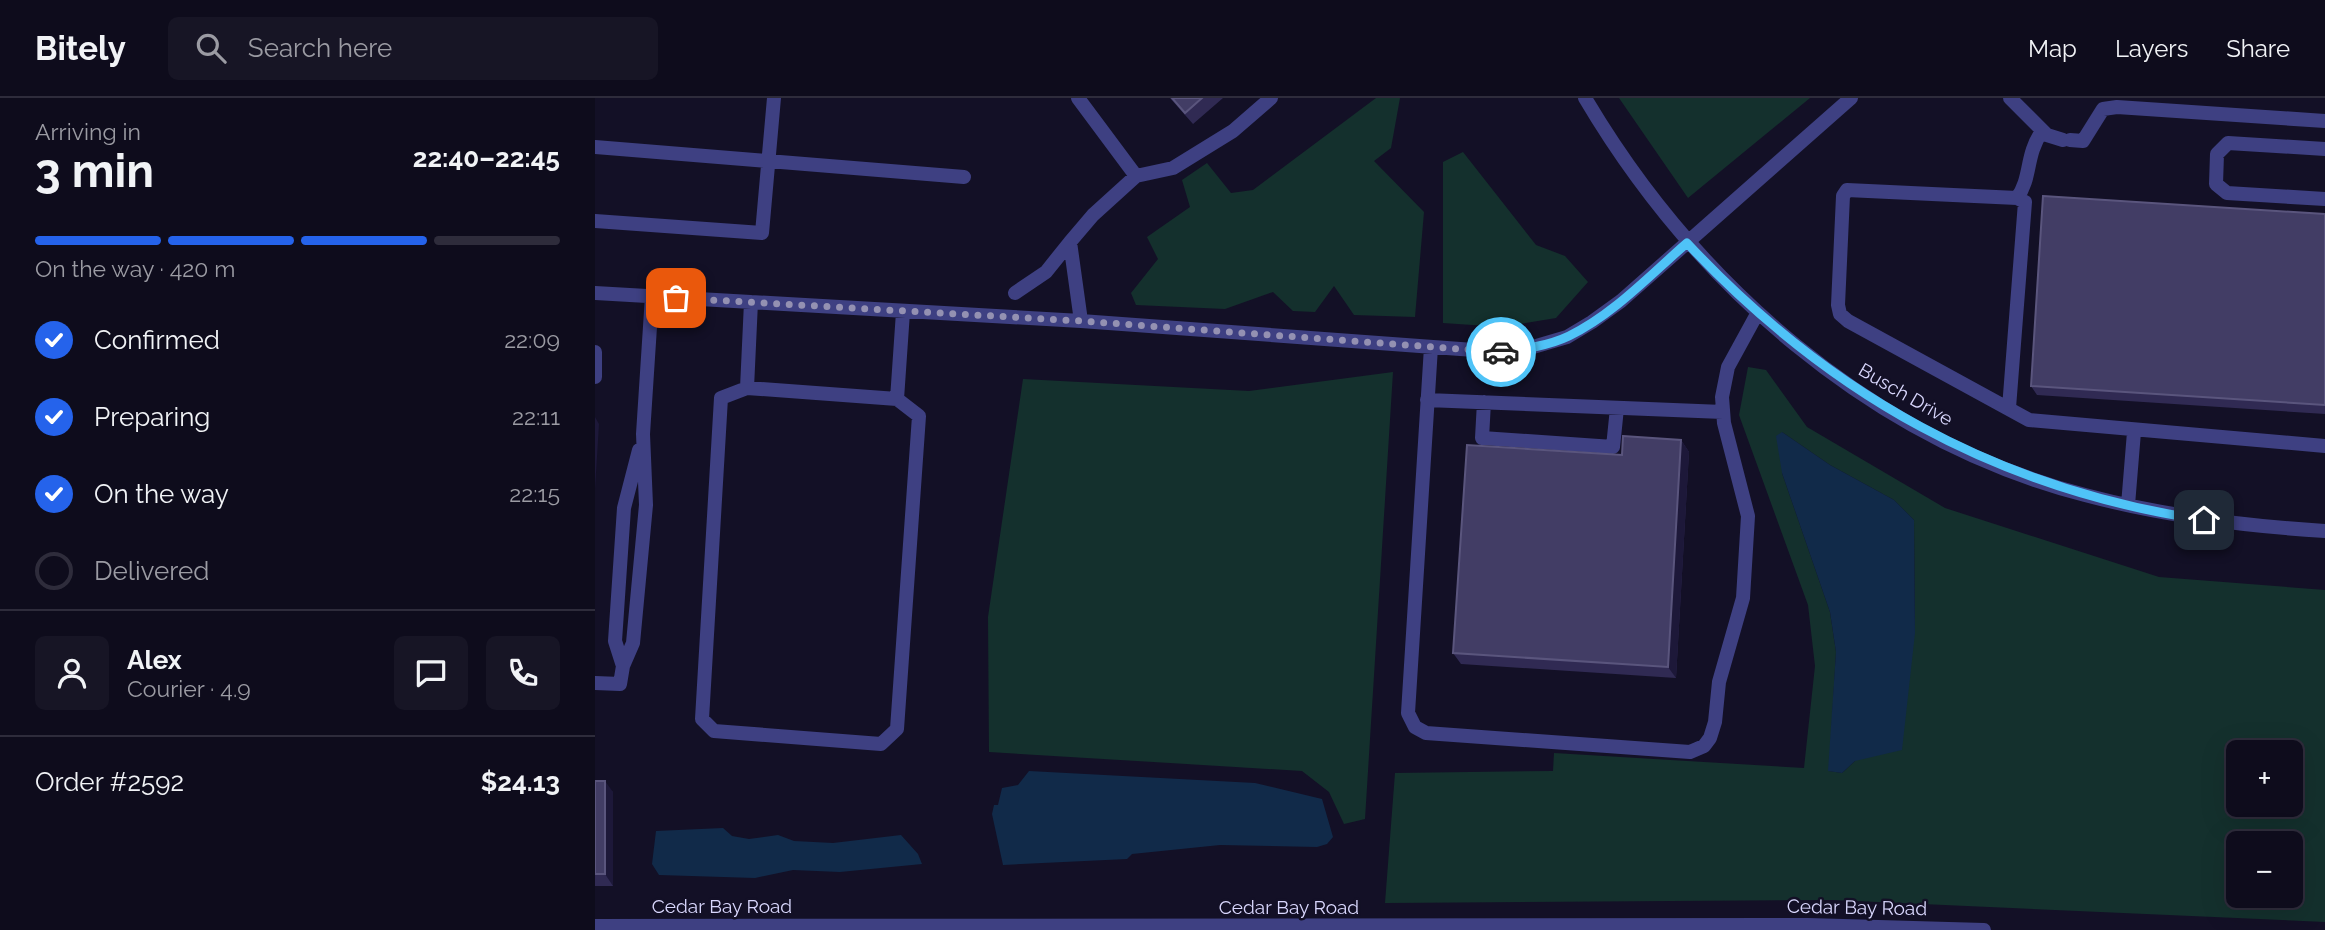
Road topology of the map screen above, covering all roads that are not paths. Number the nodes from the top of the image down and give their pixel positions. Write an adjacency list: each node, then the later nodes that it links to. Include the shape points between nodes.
1 (774, 98): 11 (street)
2 (1078, 98): 12 (street)
3 (1271, 98): 12 (street, via 1233,131 1173,168)
4 (1585, 98): 18 (street, Busch Drive, via 1618,153)
5 (1851, 98): 18 (street)
6 (2010, 98): 8 (street)
7 (2325, 121): 8 (street, via 2117,107 2103,108 2083,141)
8 (2042, 131): 14 (street, via 2031,148 2025,188)
9 (595, 147): 11 (street)
10 (2325, 149): 15 (street, via 2228,143 2217,154 2216,184 2227,192)
11 (768, 160): 13 (street); 16 (street, via 762,233)
12 (1136, 176): 17 (street)
13 (964, 177)
14 (2017, 198): 34 (street, via 2025,202 2025,209); 34 (street, via 1847,190 1843,195 1838,305 1848,321)
15 (2325, 199)
16 (595, 221)
17 (1070, 242): 20 (street, via 1046,272); 25 (street)
18 (1687, 243): 24 (street, Busch Drive); 26 (street, via 1621,301 1567,337 1501,352)
19 (595, 293): 21 (street)
20 (1014, 293)
21 (652, 296): 22 (street); 37 (street)
22 (751, 302): 23 (street); 29 (street)
23 (903, 312): 25 (street); 30 (street)
24 (1757, 314): 35 (street, via 1728,367); 39 (street, Busch Drive, via 1855,388 1937,436 2039,480)
25 (1081, 321): 26 (street)
26 (1431, 347): 31 (street)
27 (595, 352): 28 (street)
28 (595, 377)
29 (747, 388): 30 (street); 30 (street, via 721,398 702,719 714,731 881,744 897,730 919,416)
30 (897, 399)
31 (1427, 400): 32 (street); 35 (street, via 1408,713 1415,727 1426,733 1691,752 1710,738 1719,682 1743,598 1748,516)
32 (1484, 402): 33 (street); 33 (street, via 1482,438 1613,447)
33 (1617, 408): 35 (street)
34 (2009, 408): 36 (street, via 2029,420)
35 (1723, 412)
36 (2134, 432): 38 (street); 39 (street)
37 (643, 434): 41 (street, via 646,505 633,643); 41 (street, via 624,508 615,641)
38 (2325, 446)
39 (2128, 505): 40 (street, Busch Drive, via 2204,520)
40 (2324, 531)
41 (623, 666): 42 (street, via 620,684)
42 (595, 683)
43 (595, 926): 44 (street, Cedar Bay Road)
44 (948, 928): 45 (street, Cedar Bay Road)
45 (1452, 928): 46 (street, Cedar Bay Road)
46 (1472, 928): 47 (street, Cedar Bay Road, via 1808,925)
47 (1984, 930)

